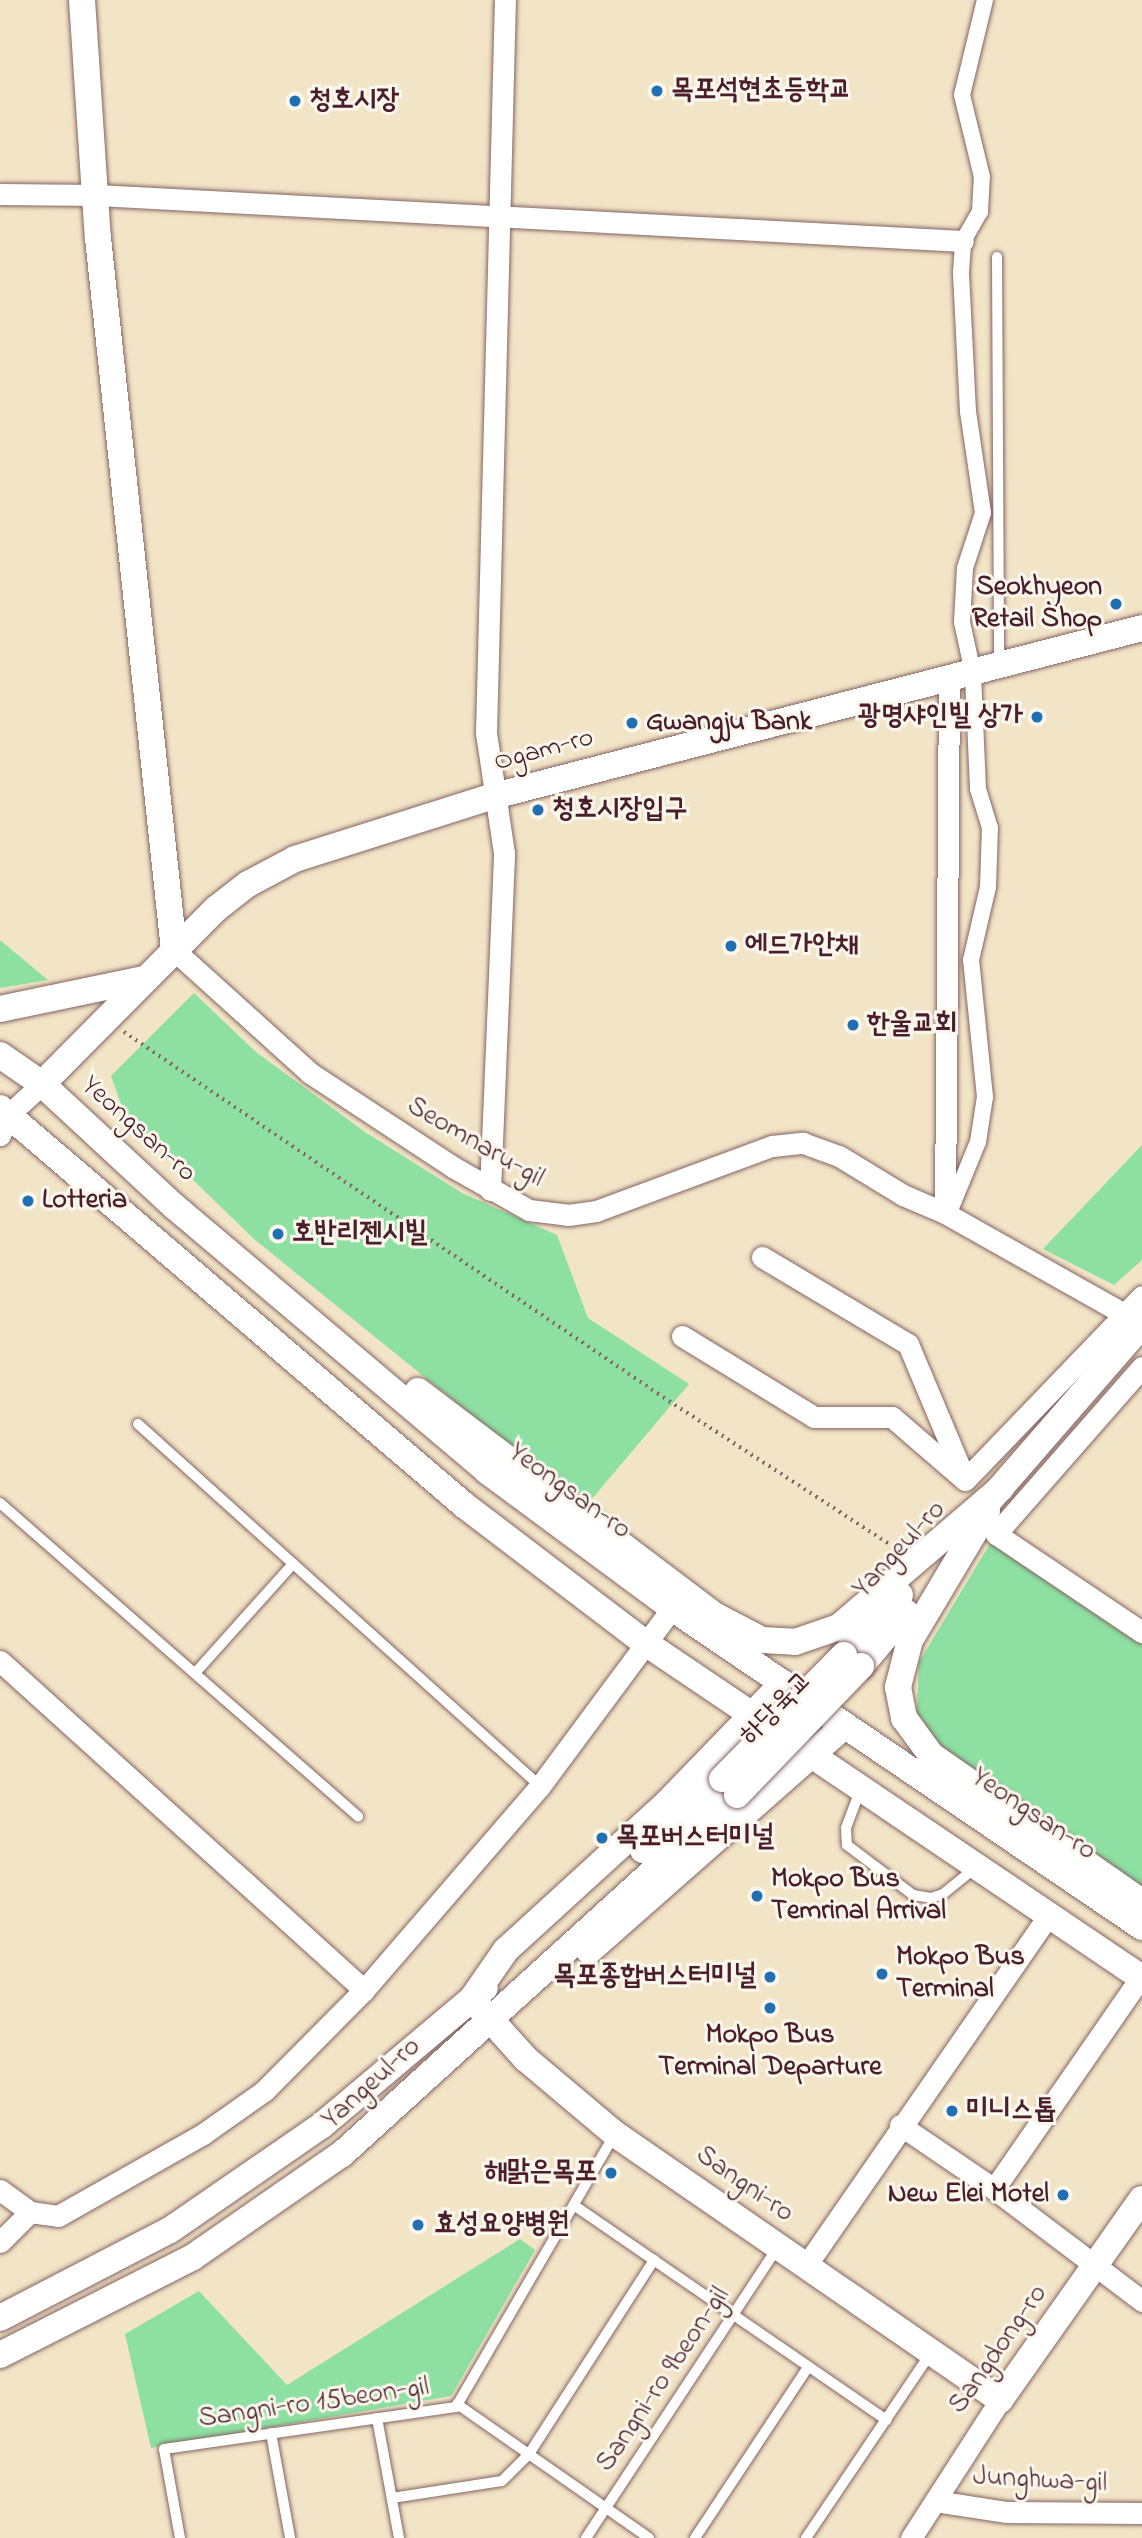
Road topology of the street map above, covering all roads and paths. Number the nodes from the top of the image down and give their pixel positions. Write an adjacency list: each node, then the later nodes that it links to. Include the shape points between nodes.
1 (82, 0): 5 (street)
2 (505, 0): 6 (street)
3 (985, 0): 7 (street, via 962,95 982,177 981,212)
4 (0, 194): 5 (street)
5 (97, 195): 6 (street); 13 (street)
6 (502, 216): 7 (street); 12 (street, via 486,733)
7 (962, 241): 11 (street, via 968,412 983,513 962,583)
8 (997, 257): 10 (lane)
9 (1142, 628): 10 (street, Ogam-ro)
10 (999, 666): 11 (street, Ogam-ro)
11 (961, 675): 12 (street, Ogam-ro); 22 (street); 22 (street, via 990,828 988,887 971,960 985,1097 978,1142)
12 (494, 796): 13 (street, Ogam-ro, via 334,844 278,866 218,908); 20 (street, via 504,853)
13 (174, 950): 14 (street, Ogam-ro); 20 (street, Seomnaru-gil, via 310,1073)
14 (144, 979): 15 (street); 16 (street, Ogam-ro)
15 (0, 1009)
16 (105, 1019): 18 (street, Ogam-ro); 32 (path, via 669,1401)
17 (0, 1055): 18 (street, Yeongsan-ro)
18 (42, 1084): 19 (street); 21 (street, Yeongsan-ro)
19 (3, 1119): 36 (street, via 464,1505)
20 (490, 1190): 22 (street, Seomnaru-gil, via 529,1210 568,1215 596,1211 772,1146 803,1143 839,1156 902,1195)
21 (175, 1207): 32 (street, via 745,1634 795,1642 824,1635 854,1616); 34 (street, Yeongsan-ro, via 487,1471)
22 (946, 1214): 25 (street, Seomnaru-gil)
23 (762, 1257): 29 (street, via 908,1344)
24 (1142, 1296): 25 (street)
25 (1136, 1321): 29 (street); 30 (street, Yangeul-ro)
26 (682, 1336): 29 (street, via 814,1417 892,1417)
27 (1142, 1367): 35 (street, via 996,1534)
28 (138, 1424): 33 (lane)
29 (965, 1480)
30 (1001, 1488): 32 (street); 38 (street, Yangeul-ro); 49 (street, via 910,1640 898,1687 904,1718 931,1755)
31 (0, 1503): 39 (lane)
32 (917, 1561)
33 (293, 1564): 39 (lane); 44 (lane)
34 (672, 1608): 36 (street); 40 (street, Yeongsan-ro)
35 (1142, 1632)
36 (644, 1642): 41 (street); 44 (street)
37 (0, 1661): 53 (street)
38 (853, 1661): 45 (street, 하당육교, bridge)
39 (196, 1672): 47 (lane)
40 (783, 1683): 41 (street); 42 (street, Yeongsan-ro)
41 (752, 1715): 43 (street); 54 (street, via 667,1803 506,1950)
42 (845, 1725): 43 (street); 51 (street, Yeongsan-ro)
43 (813, 1756): 46 (street); 55 (street, via 559,1977)
44 (540, 1786): 53 (street)
45 (730, 1787): 54 (street, Yangeul-ro); 55 (street, Yangeul-ro)
46 (861, 1788): 48 (street); 48 (lane, via 846,1828 847,1845 913,1895 931,1898 943,1894)
47 (358, 1816)
48 (977, 1866): 50 (street)
49 (1142, 1902)
50 (1049, 1915): 52 (street); 56 (street)
51 (1142, 1927)
52 (1141, 1978): 58 (street)
53 (364, 1990): 62 (street, via 264,2091 203,2134 58,2216)
54 (472, 1999): 55 (street, Sangni-ro); 70 (street, Yangeul-ro, via 321,2126 170,2230)
55 (490, 2021): 57 (street, Sangni-ro, via 539,2071); 72 (street, Yangeul-ro, via 342,2154 193,2258)
56 (900, 2125): 58 (street); 66 (street)
57 (615, 2134): 61 (lane, Sangni-ro 15beon-gil); 64 (street, Sangni-ro)
58 (994, 2189): 67 (street)
59 (0, 2190): 62 (street)
60 (1142, 2199): 67 (street, Sangdong-ro)
61 (575, 2206): 65 (lane); 75 (lane, Sangni-ro 15beon-gil)
62 (30, 2212): 63 (street)
63 (0, 2242)
64 (778, 2247): 66 (street, Sangni-ro); 69 (lane, Sangni-ro 9beon-gil)
65 (654, 2260): 69 (lane); 79 (lane)
66 (805, 2267): 71 (street, Sangni-ro)
67 (1096, 2267): 68 (street); 74 (street, Sangdong-ro)
68 (1142, 2301)
69 (735, 2315): 73 (lane); 82 (lane, Sangni-ro 9beon-gil)
70 (0, 2318)
71 (931, 2353): 74 (street, Sangni-ro); 77 (lane)
72 (0, 2355)
73 (808, 2367): 77 (lane); 89 (lane)
74 (1000, 2400): 81 (street, Sangdong-ro)
75 (457, 2404): 76 (lane, Sangni-ro 15beon-gil); 79 (lane)
76 (377, 2418): 78 (lane, Sangni-ro 15beon-gil); 80 (lane)
77 (886, 2420): 90 (lane)
78 (271, 2433): 84 (lane, Sangni-ro 15beon-gil, via 164,2449); 85 (lane)
79 (529, 2454): 80 (lane, via 502,2481); 82 (lane)
80 (392, 2498): 86 (lane)
81 (935, 2501): 83 (street, Junghwa-gil, via 1007,2512); 91 (street, Sangdong-ro)
82 (606, 2508): 87 (lane, Sangni-ro 9beon-gil); 88 (lane)
83 (1142, 2513)
84 (180, 2538)
85 (290, 2538)
86 (399, 2538)
87 (586, 2538)
88 (649, 2538)
89 (695, 2538)
90 (806, 2538)
91 (911, 2538)

